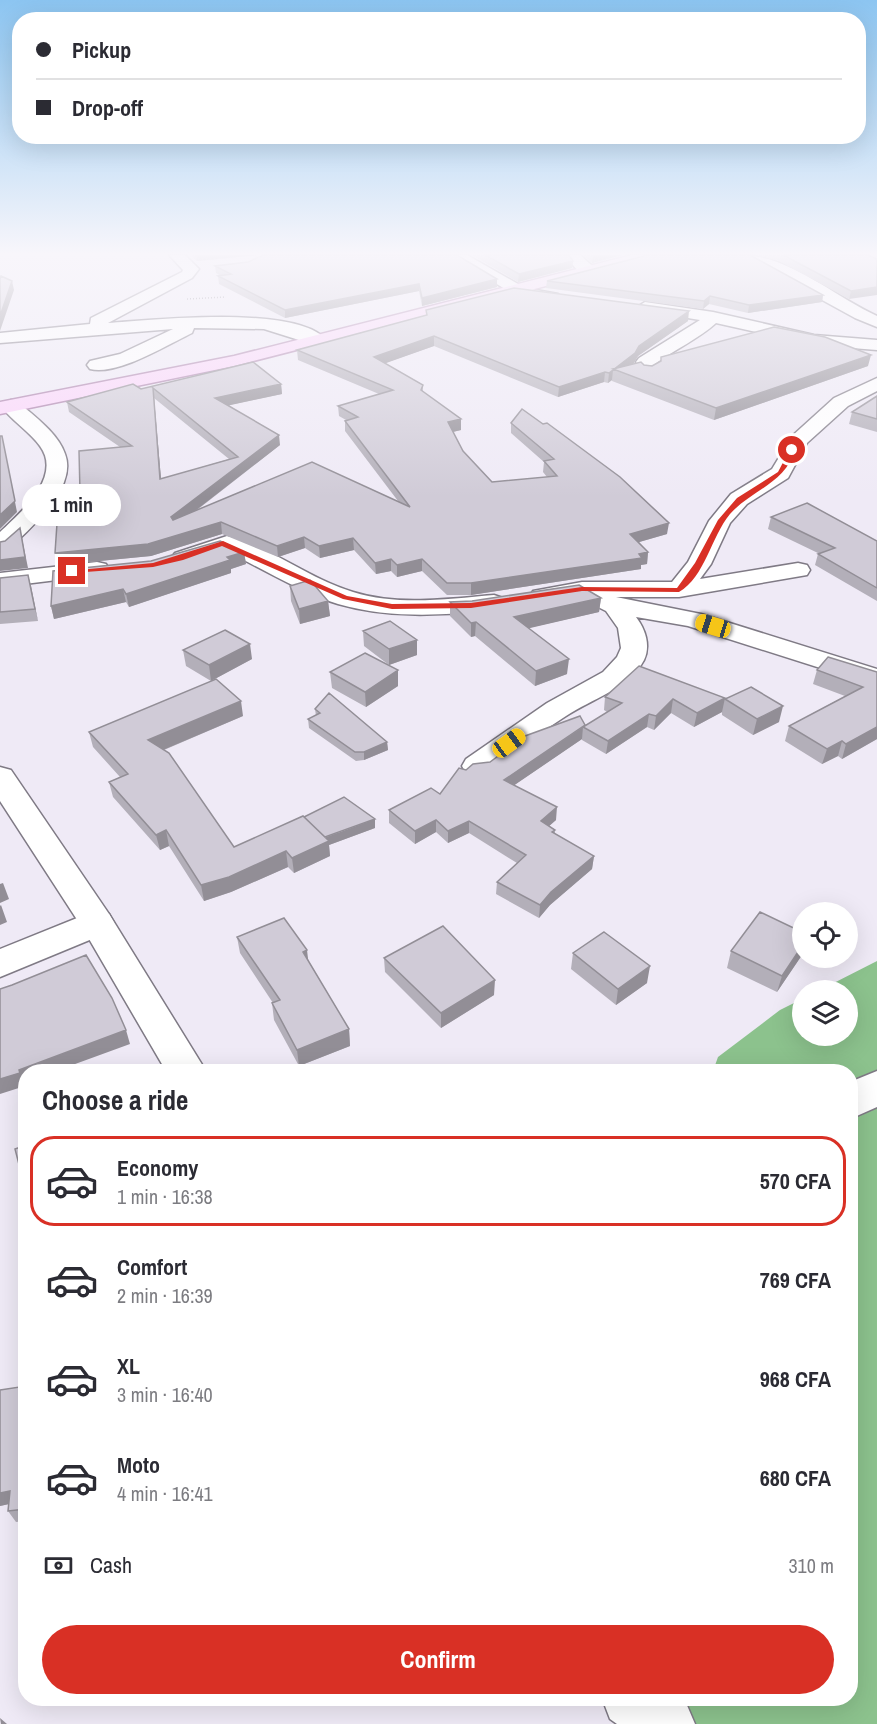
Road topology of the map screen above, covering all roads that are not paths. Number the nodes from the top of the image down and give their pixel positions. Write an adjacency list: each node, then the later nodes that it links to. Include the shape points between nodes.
1 (170, 335): 10 (street, via 126,358)
2 (304, 335): 7 (street)
3 (340, 335): 7 (main road)
4 (685, 335): 11 (street, via 645,362)
5 (794, 335): 8 (street)
6 (877, 337): 8 (street)
7 (318, 341): 13 (main road)
8 (859, 343): 9 (street)
9 (877, 345)
10 (96, 365)
11 (649, 372)
12 (877, 384): 20 (street, via 841,402 799,440 780,473 739,499 720,521 699,564)
13 (6, 407): 14 (street, via 35,429 55,454 55,479 44,499)
14 (0, 545)
15 (160, 564): 19 (street, via 227,543 345,598 392,606 471,605)
16 (121, 567): 18 (street)
17 (798, 570): 20 (street)
18 (0, 580)
19 (582, 589): 20 (street); 21 (street)
20 (679, 590)
21 (615, 606): 22 (street, via 692,619); 23 (street, via 631,628 634,648 630,660 613,678 557,709)
22 (877, 678)
23 (477, 766)
24 (0, 777): 25 (street)
25 (98, 923): 26 (street); 27 (street)
26 (0, 964)
27 (182, 1064)
28 (877, 1087): 29 (street)
29 (858, 1098)
30 (641, 1706): 31 (street)
31 (665, 1724)

